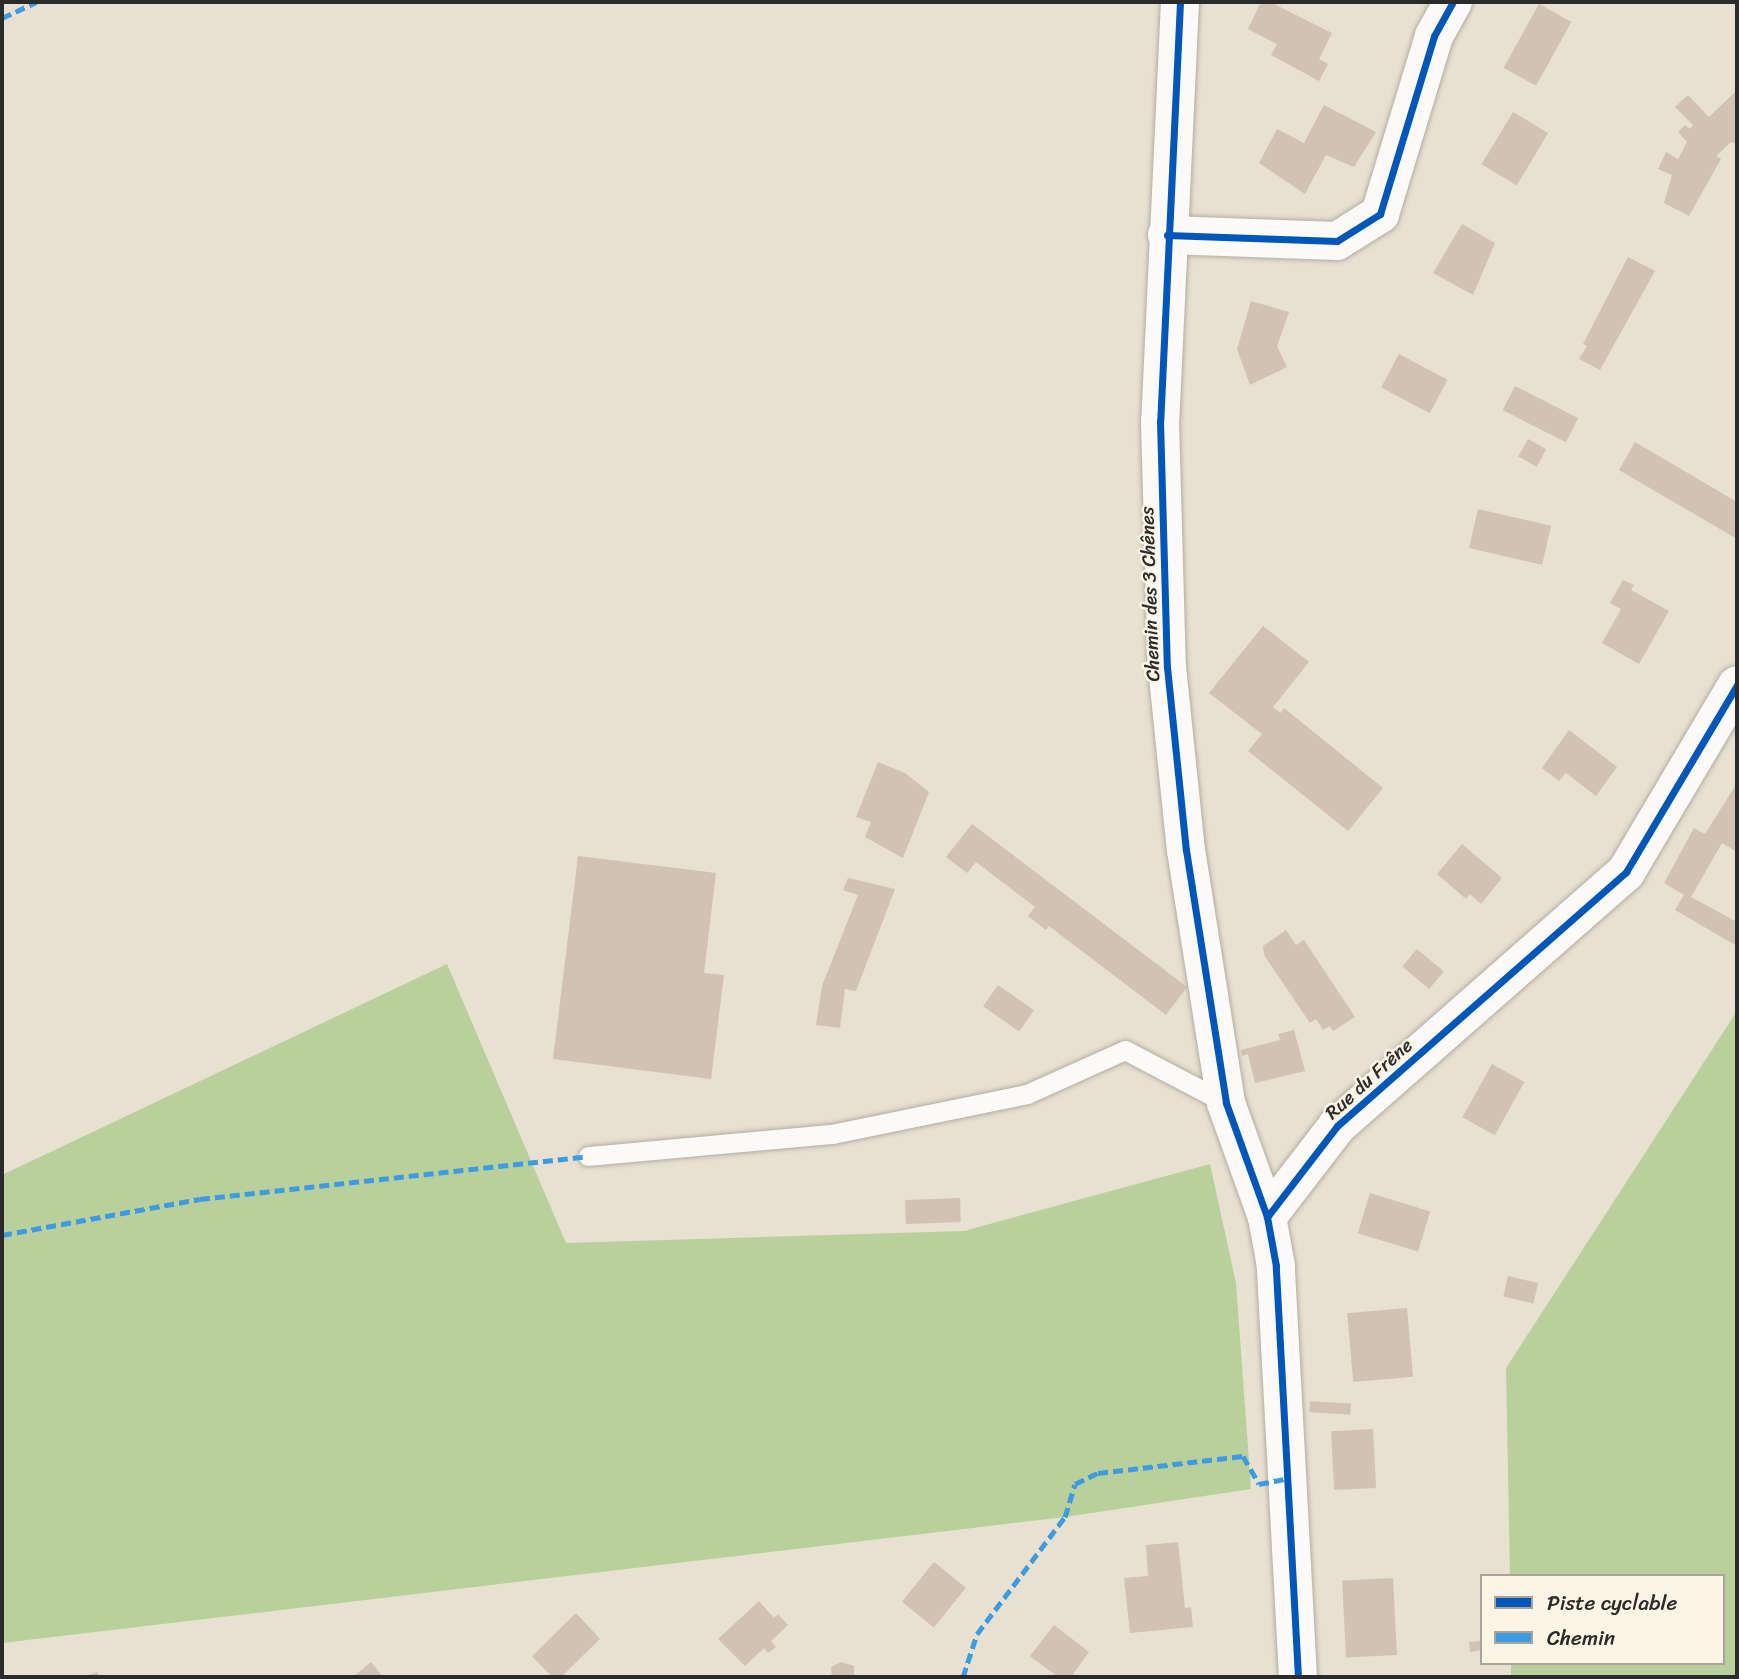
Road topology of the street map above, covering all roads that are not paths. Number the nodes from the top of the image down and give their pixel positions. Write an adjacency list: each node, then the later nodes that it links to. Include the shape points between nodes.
1 (1180, 2): 3 (street, Chemin des 3 Chênes)
2 (1453, 2): 3 (street, via 1434,36 1380,214 1337,241)
3 (1167, 235): 5 (street, Chemin des 3 Chênes, via 1160,421 1167,667 1186,850)
4 (1737, 685): 7 (street, Rue du Frêne, via 1626,872 1337,1126)
5 (1226, 1103): 6 (lane, via 1125,1050 1027,1094 832,1134); 7 (street, Chemin des 3 Chênes)
6 (588, 1156)
7 (1267, 1217): 8 (street, via 1276,1266)
8 (1298, 1677)

